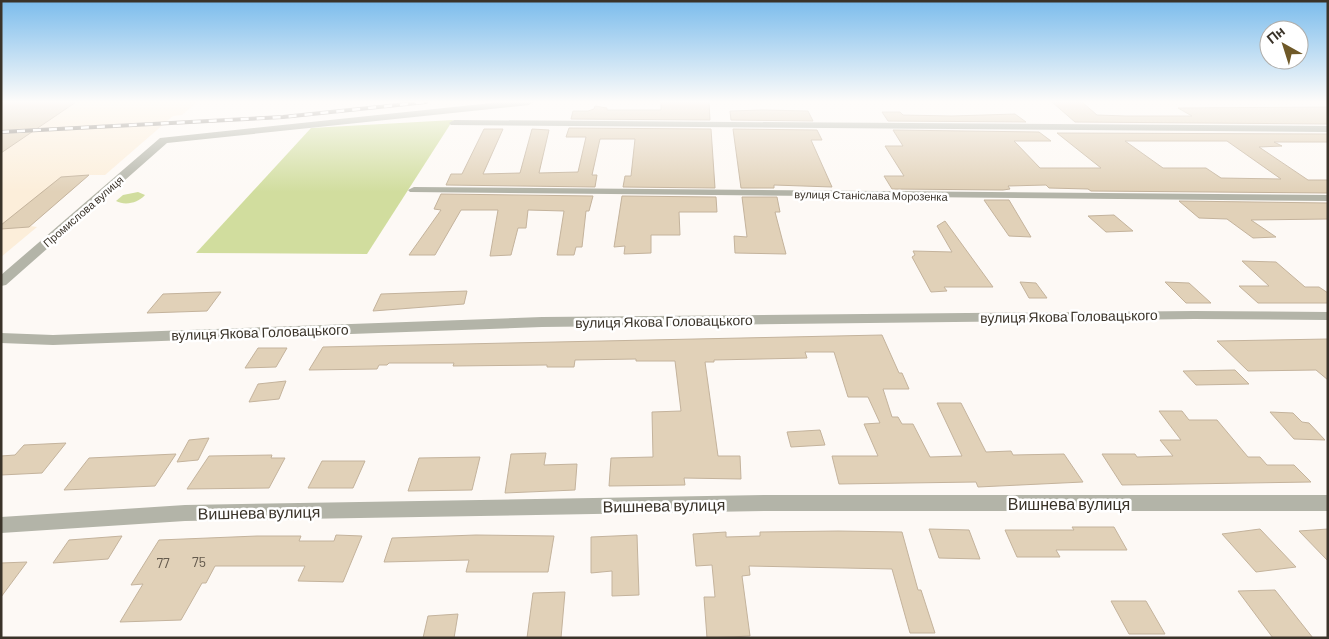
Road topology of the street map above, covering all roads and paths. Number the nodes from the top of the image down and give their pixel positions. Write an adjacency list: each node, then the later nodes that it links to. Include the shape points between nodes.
1 (243, 132): 4 (street, Промислова вулиця, via 164,140)
2 (414, 190): 3 (street, вулиця Станіслава Морозенка)
3 (1328, 198)
4 (1, 282)
5 (1328, 316): 6 (street, вулиця Якова Головацького, via 542,322 63,340)
6 (1, 338)
7 (1328, 503): 8 (street, Вишнева вулиця, via 747,504 184,513)
8 (1, 525)

